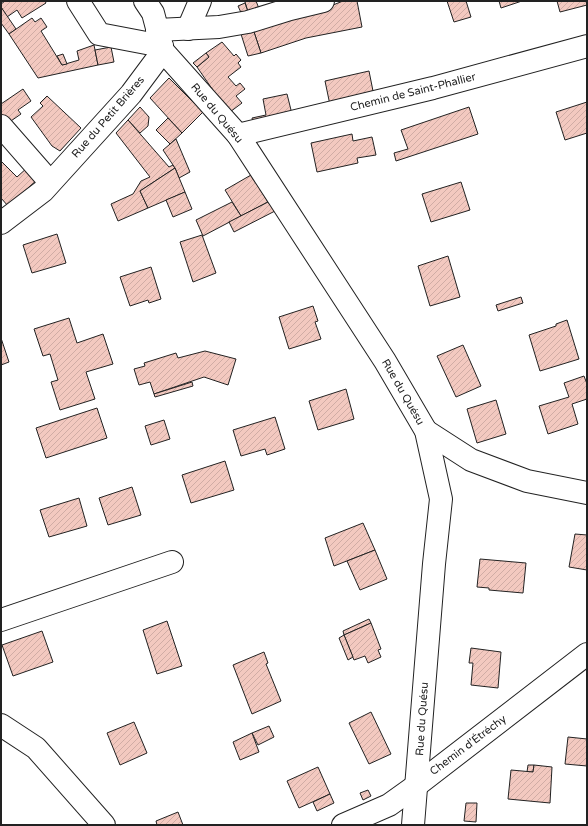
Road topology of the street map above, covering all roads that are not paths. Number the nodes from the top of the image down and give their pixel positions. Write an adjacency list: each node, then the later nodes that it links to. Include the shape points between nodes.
1 (78, 1): 6 (street, via 99,34)
2 (145, 1): 6 (street, via 153,13)
3 (200, 1): 5 (street)
4 (323, 1): 5 (street, via 234,25)
5 (188, 29): 6 (street)
6 (161, 42): 9 (street, Rue du Quésu); 10 (street, Rue du Petit Brières, via 131,94)
7 (587, 46): 9 (street, Chemin de Saint-Phallier, via 433,88)
8 (1, 126): 10 (street)
9 (238, 135): 12 (street, Rue du Quésu, via 385,362)
10 (50, 182): 11 (street, Rue du Petit Brières, via 43,191)
11 (1, 223)
12 (426, 431): 13 (street, via 471,460 527,481); 18 (street, Rue du Quésu, via 441,499)
13 (587, 493)
14 (172, 562): 15 (street)
15 (1, 620)
16 (587, 654): 18 (street, Chemin d'Étréchy)
17 (1, 726): 19 (street, via 36,748)
18 (417, 785): 20 (street, Chemin d'Étréchy, via 389,804); 21 (street, Rue du Quésu)
19 (104, 825)
20 (343, 825)
21 (413, 825)

